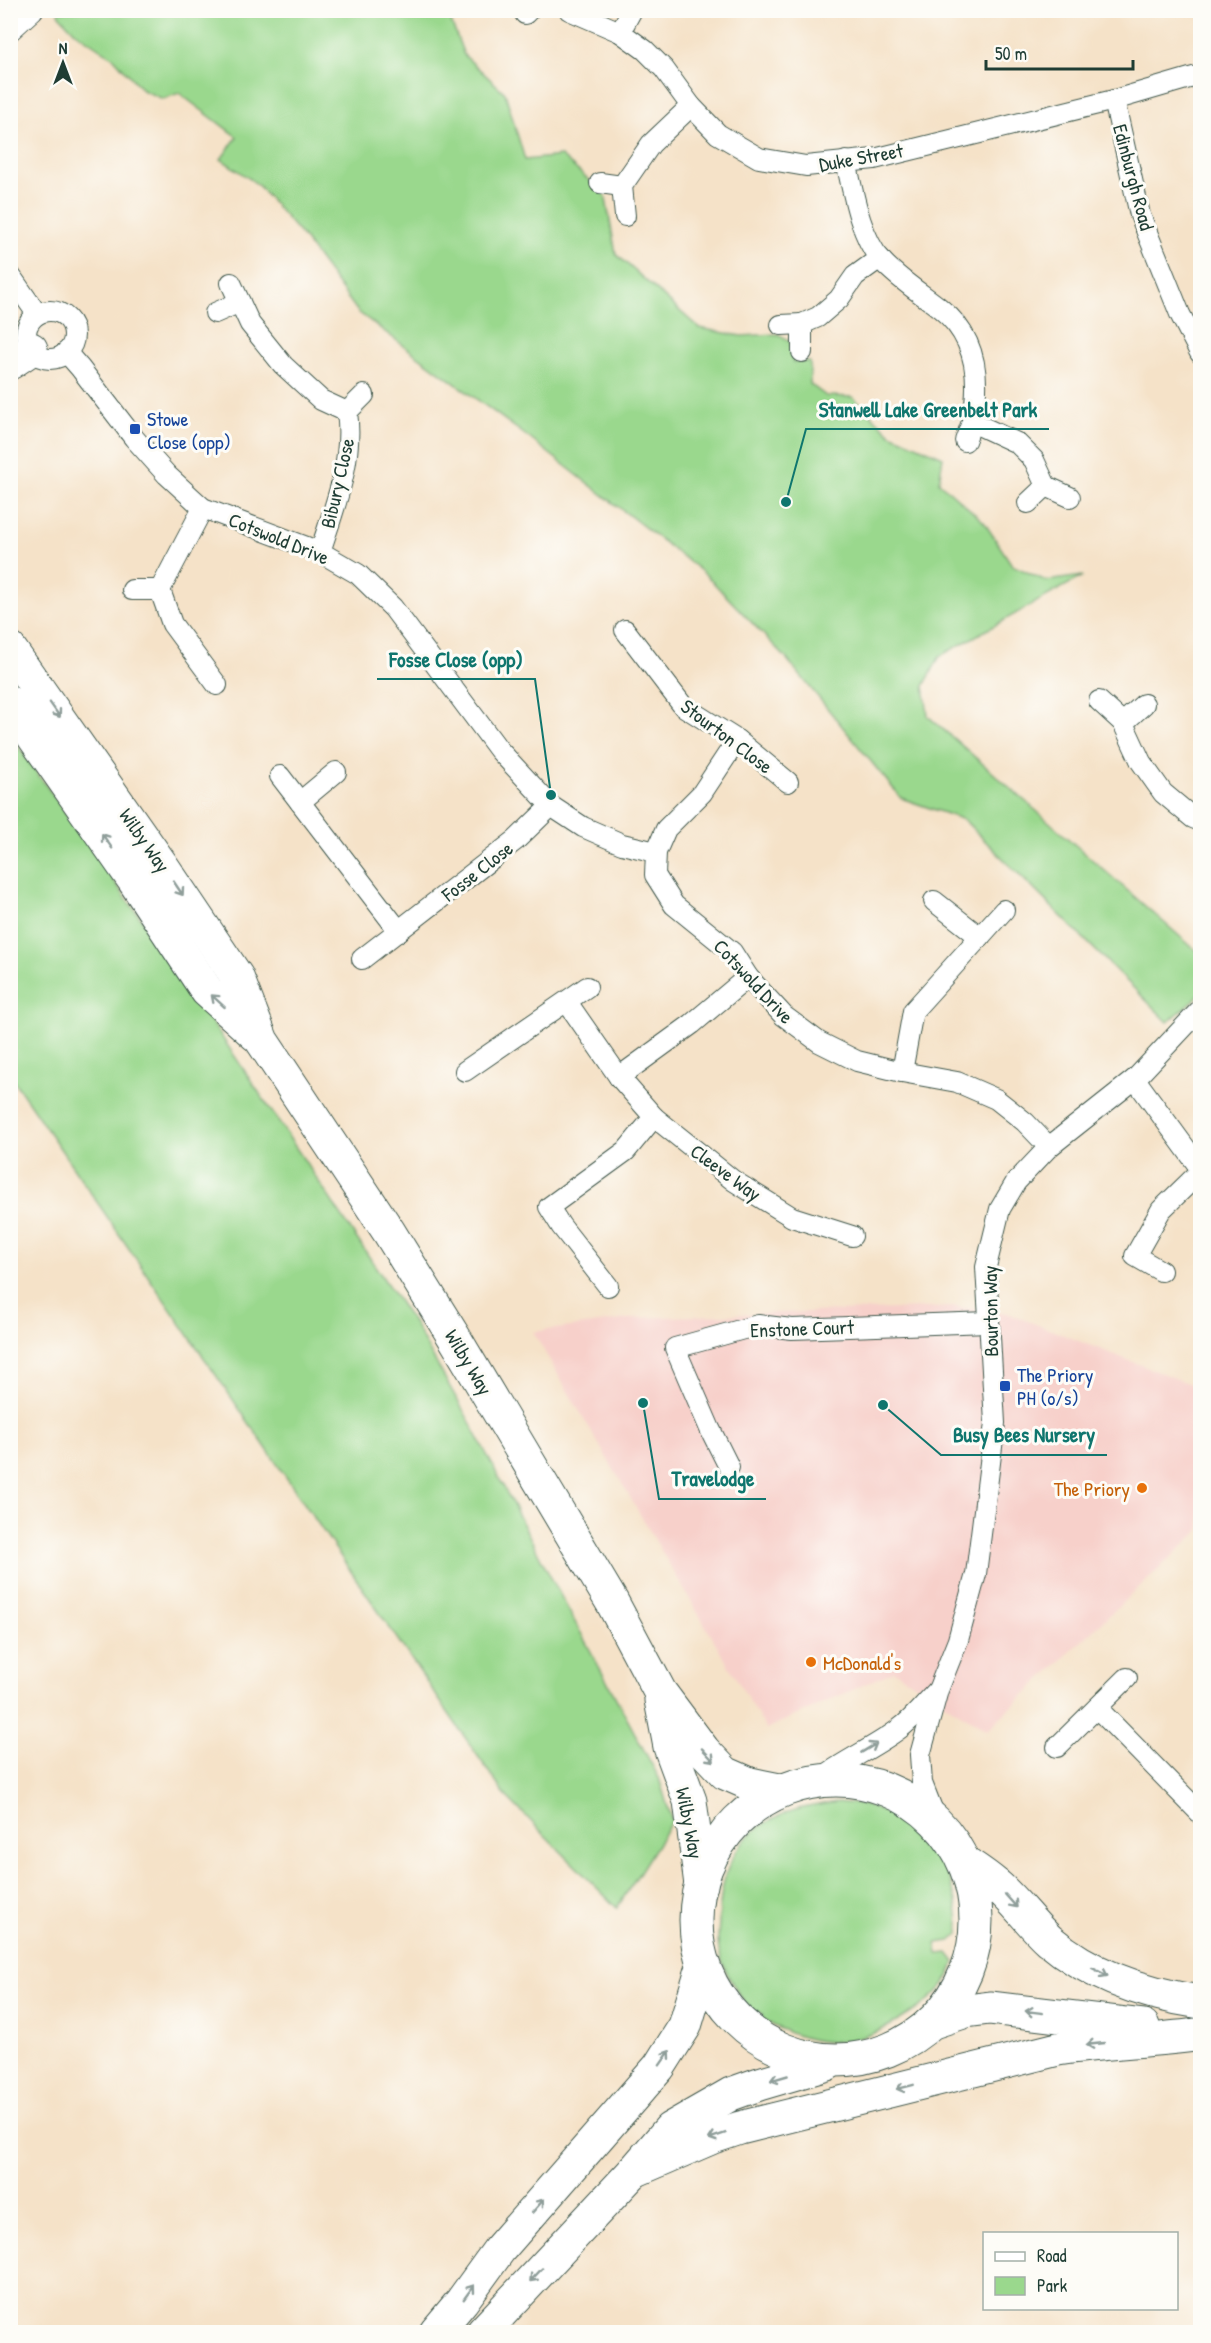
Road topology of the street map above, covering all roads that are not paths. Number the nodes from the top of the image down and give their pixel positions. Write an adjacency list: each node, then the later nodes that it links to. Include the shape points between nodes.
1 (33, 10): 4 (street)
2 (569, 10): 5 (street, Duke Street)
3 (632, 10): 5 (street)
4 (10, 31)
5 (620, 32): 8 (street, Duke Street, via 664,69)
6 (1200, 75): 7 (street, Duke Street)
7 (1114, 100): 9 (street, Duke Street, via 874,159); 23 (street, Edinburgh Road, via 1140,215)
8 (691, 106): 9 (street, Duke Street, via 718,134 759,158 806,166); 11 (street, via 651,144)
9 (846, 162): 13 (street, via 864,228)
10 (600, 183): 11 (street)
11 (622, 186): 12 (street)
12 (625, 216)
13 (880, 258): 19 (street, via 855,276 839,299 818,317); 27 (street, via 906,284 944,311 965,336 975,363 978,396)
14 (10, 275): 18 (street)
15 (231, 283): 16 (street, Bibury Close)
16 (240, 302): 17 (street); 26 (street, Bibury Close, via 250,324 283,364 321,400)
17 (215, 313)
18 (37, 314): 21 (street, via 54,311 69,320 74,337); 24 (street, via 27,326 27,342)
19 (802, 324): 20 (street); 22 (street)
20 (781, 325)
21 (66, 352): 24 (street, via 59,357); 32 (street, Cotswold Drive, via 134,438)
22 (802, 352)
23 (1200, 353)
24 (21, 356)
25 (364, 394): 26 (street, Bibury Close)
26 (347, 412): 33 (street, Bibury Close, via 348,453)
27 (972, 422): 28 (street); 29 (street, via 1017,443 1034,460)
28 (965, 441)
29 (1046, 486): 30 (street); 31 (street)
30 (1070, 496)
31 (1028, 503)
32 (203, 508): 33 (street, Cotswold Drive); 35 (street)
33 (320, 552): 48 (street, Cotswold Drive, via 358,574 393,608 499,750)
34 (132, 590): 35 (street)
35 (160, 590): 38 (street, via 172,624)
36 (625, 630): 43 (street, Stourton Close, via 683,706)
37 (10, 649): 60 (highway, Wilby Way, one-way to 60, via 237,977)
38 (217, 685)
39 (1099, 701): 42 (street)
40 (10, 703): 60 (highway, Wilby Way, one-way to 40, via 207,991)
41 (1144, 704): 42 (street)
42 (1124, 723): 49 (street, via 1141,762 1163,793)
43 (736, 740): 46 (street, Stourton Close); 50 (street, via 702,792 666,829)
44 (336, 772): 47 (street)
45 (280, 776): 47 (street)
46 (788, 782)
47 (300, 802): 53 (street)
48 (551, 806): 50 (street, Cotswold Drive, via 583,827 622,844); 53 (street, Fosse Close, via 516,840)
49 (1200, 821)
50 (656, 852): 56 (street, Cotswold Drive, via 655,875 674,905 732,952)
51 (934, 901): 54 (street)
52 (1004, 910): 54 (street)
53 (399, 931): 55 (street, Fosse Close)
54 (980, 937): 62 (street, via 913,1011)
55 (362, 959)
56 (748, 977): 62 (street, Cotswold Drive, via 784,1016 819,1042 857,1061); 63 (street)
57 (587, 987): 58 (street)
58 (567, 1002): 61 (street); 63 (street, Cleeve Way)
59 (1200, 1010): 64 (street, Bourton Way)
60 (262, 1041): 75 (highway, Wilby Way, via 454,1337 612,1602)
61 (465, 1071)
62 (902, 1072): 66 (street, Cotswold Drive, via 957,1082 996,1099)
63 (619, 1077): 65 (street, Cleeve Way)
64 (1135, 1079): 66 (street, Bourton Way); 67 (street)
65 (654, 1117): 68 (street, Cleeve Way, via 734,1181 792,1217); 70 (street, via 626,1151 549,1207)
66 (1049, 1147): 71 (street, Bourton Way, via 1016,1182 1000,1209 986,1267)
67 (1200, 1170): 69 (street, via 1161,1210 1135,1256)
68 (852, 1236)
69 (1161, 1271)
70 (608, 1286)
71 (989, 1322): 72 (street, Enstone Court, via 792,1329 758,1325 675,1348); 74 (street, Bourton Way, via 995,1423 986,1508 968,1609)
72 (729, 1467)
73 (1128, 1678): 76 (street)
74 (938, 1690): 78 (street, Bourton Way, one-way to 74, via 901,1728); 81 (street, Bourton Way, via 920,1755 922,1783)
75 (660, 1692): 79 (highway, Wilby Way, one-way to 79, via 725,1773); 83 (highway, Wilby Way, via 670,1747 690,1801)
76 (1097, 1708): 77 (street); 80 (street)
77 (1057, 1747)
78 (820, 1779): 79 (highway); 81 (highway, via 876,1786 907,1798)
79 (779, 1790): 83 (highway, via 738,1822)
80 (1200, 1813)
81 (936, 1819): 82 (highway, via 959,1845)
82 (969, 1865): 85 (highway, one-way to 85, via 996,1884 1050,1941 1083,1963 1137,1987); 86 (highway, via 972,1953 966,1976 954,2001)
83 (701, 1885): 84 (highway, via 696,1921)
84 (701, 1973): 88 (highway, via 731,2013 759,2038); 90 (highway, one-way to 84, via 500,2250 658,2067 685,2026)
85 (1200, 2002)
86 (927, 2025): 87 (highway, one-way to 86, via 990,2008 966,2011); 88 (highway, via 902,2044 873,2057)
87 (1198, 2035): 89 (highway, one-way to 89, via 1058,2049 740,2128)
88 (827, 2064): 89 (highway, one-way to 89, via 759,2084 703,2108 670,2129)
89 (634, 2171): 91 (highway, one-way to 91)
90 (436, 2332)
91 (483, 2332)

